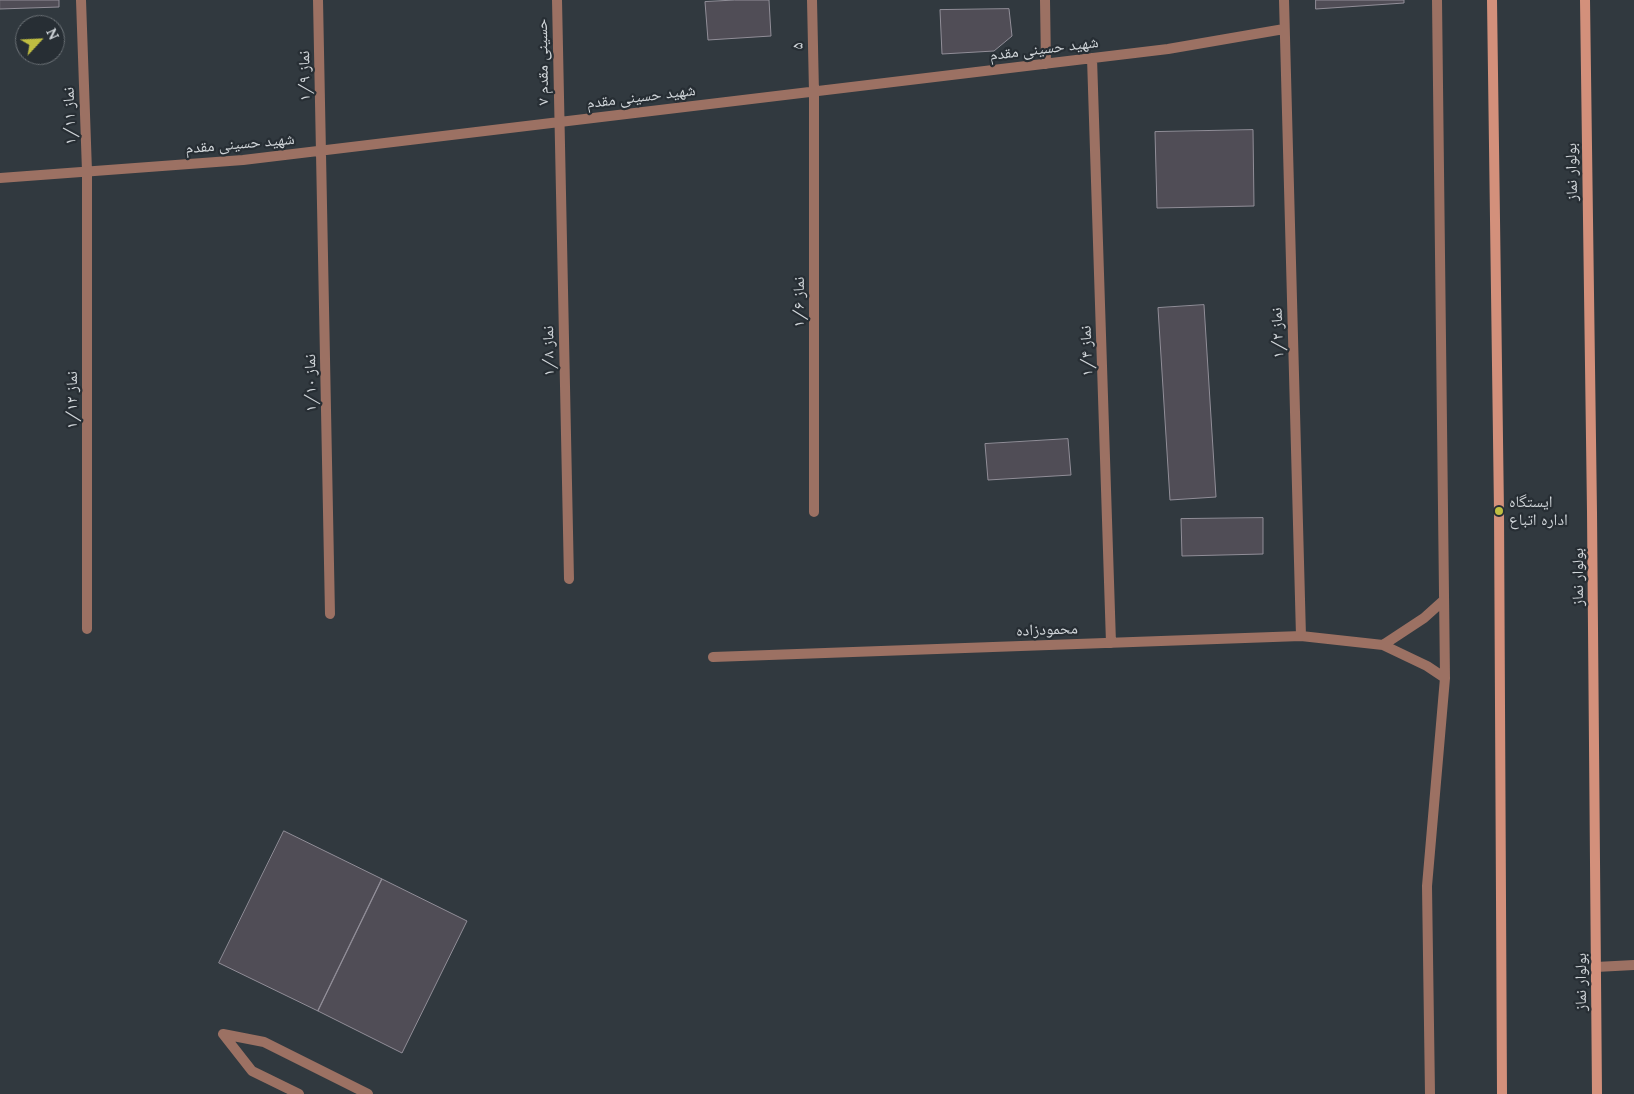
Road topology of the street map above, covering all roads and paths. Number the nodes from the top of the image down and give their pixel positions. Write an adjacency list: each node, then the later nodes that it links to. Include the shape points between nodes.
1 (81, 0): 16 (street, نماز ۱/۱۱)
2 (318, 0): 15 (street, نماز ۱/۹)
3 (557, 0): 14 (street, حسینی مقدم ۷)
4 (812, 0): 13 (street, ۵)
5 (1044, 0): 12 (street)
6 (1284, 0): 10 (street, نماز ۱/۲)
7 (1438, 0): 20 (street)
8 (1492, 0): 33 (main road, via 1500,521)
9 (1585, 0): 29 (main road, بولوار نماز)
10 (1284, 29): 11 (street, شهید حسینی مقدم); 23 (street, نماز ۱/۲)
11 (1092, 58): 12 (street, شهید حسینی مقدم); 24 (street, نماز ۱/۴)
12 (1046, 64): 13 (street, شهید حسینی مقدم)
13 (814, 92): 14 (street, شهید حسینی مقدم); 18 (street, نماز ۱/۶)
14 (559, 122): 15 (street, شهید حسینی مقدم); 19 (street, نماز ۱/۸)
15 (322, 151): 16 (street, شهید حسینی مقدم); 21 (street, نماز ۱/۱۰)
16 (86, 171): 17 (street, شهید حسینی مقدم); 22 (street, نماز ۱/۱۲)
17 (0, 178)
18 (814, 512)
19 (569, 579)
20 (1444, 600): 25 (street, via 1424,618); 27 (street)
21 (330, 614)
22 (87, 629)
23 (1301, 636): 24 (street, محمودزاده); 25 (street, محمودزاده)
24 (1111, 643): 26 (street, محمودزاده)
25 (1383, 645): 27 (street, محمودزاده)
26 (713, 657)
27 (1444, 678): 32 (street, via 1427,886)
28 (1634, 965): 29 (street)
29 (1596, 967): 34 (main road, بولوار نماز)
30 (299, 1094): 31 (street, via 252,1071 223,1034 264,1042)
31 (368, 1094)
32 (1430, 1094)
33 (1502, 1094)
34 (1597, 1094)

